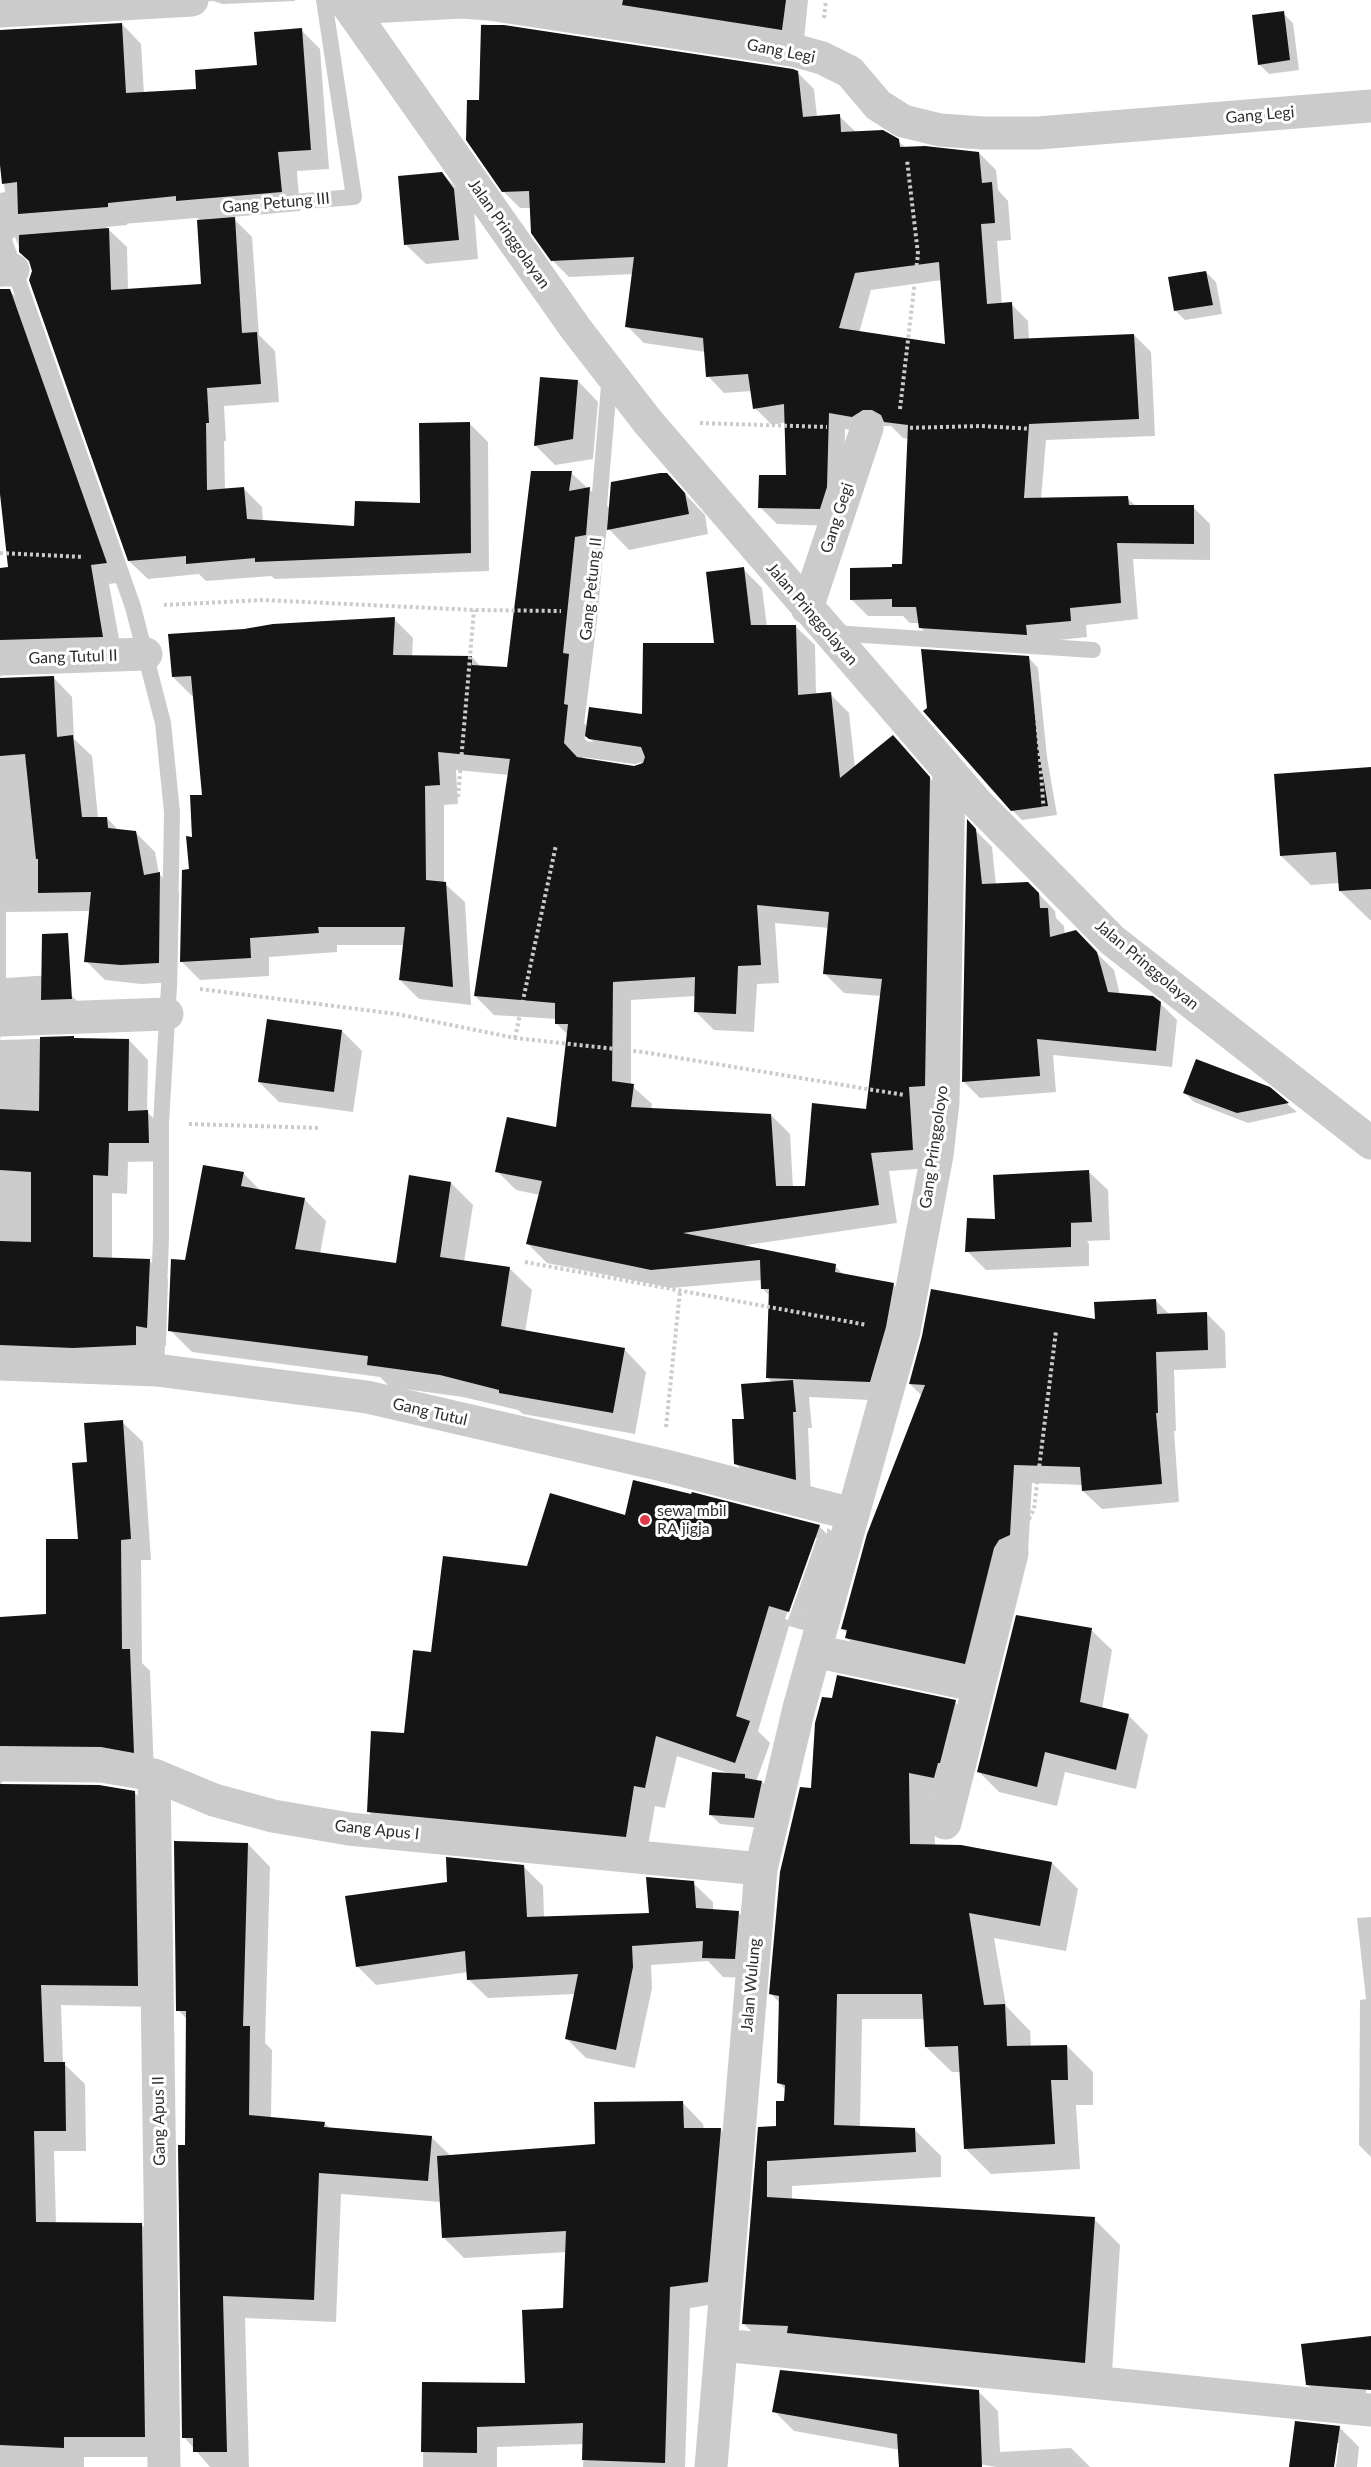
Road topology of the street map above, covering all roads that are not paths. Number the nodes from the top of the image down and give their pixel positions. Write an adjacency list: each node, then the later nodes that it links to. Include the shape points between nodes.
1 (192, 0): 3 (street)
2 (339, 3): 4 (street, Gang Legi, via 489,4 797,51 850,72 878,105 903,121 940,130 1038,133); 5 (lane, Gang Petung III, via 354,197); 7 (street, Jalan Pringgolayan)
3 (0, 11)
4 (1371, 106)
5 (0, 228): 6 (lane)
6 (6, 270): 12 (lane, via 133,607)
7 (610, 373): 9 (street, Jalan Pringgolayan); 14 (lane, Gang Petung II, via 590,612 574,740 584,749)
8 (867, 428): 9 (street, Gang Gegi)
9 (807, 608): 10 (street, Jalan Pringgolayan)
10 (828, 633): 11 (lane); 15 (street, Jalan Pringgolayan)
11 (1093, 650)
12 (146, 654): 13 (street, Gang Tutul II); 16 (lane, via 163,723 172,812)
13 (0, 659)
14 (635, 756)
15 (949, 771): 18 (street, Jalan Pringgolayan, via 1112,940); 21 (street, Gang Pringgoloyo, via 943,1102 937,1155 904,1331)
16 (168, 1000): 17 (street); 20 (lane, via 160,1122)
17 (0, 1020)
18 (1371, 1143)
19 (0, 1364): 20 (street, Gang Tutul)
20 (156, 1370): 21 (street, Gang Tutul, via 367,1398 662,1465)
21 (852, 1514): 23 (street, Jalan Wulung)
22 (1012, 1553): 24 (street)
23 (815, 1651): 24 (street); 28 (street, Jalan Wulung)
24 (979, 1686): 27 (street)
25 (0, 1765): 26 (street, Gang Apus I, via 101,1766)
26 (154, 1775): 28 (street, Gang Apus I, via 214,1800 273,1816 350,1828); 31 (street, Gang Apus II)
27 (945, 1823)
28 (761, 1869): 29 (street, Jalan Wulung)
29 (722, 2345): 30 (street); 32 (street, Jalan Wulung)
30 (1371, 2410)
31 (164, 2467)
32 (711, 2467)

